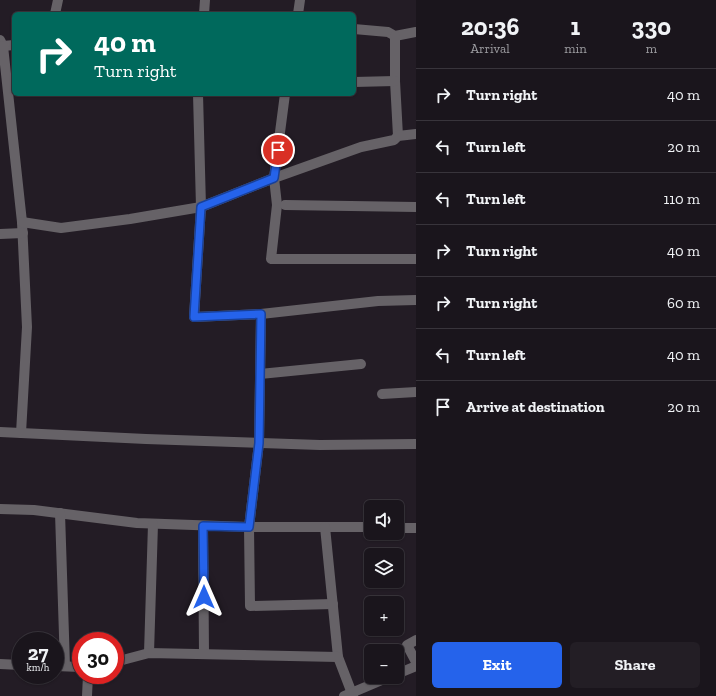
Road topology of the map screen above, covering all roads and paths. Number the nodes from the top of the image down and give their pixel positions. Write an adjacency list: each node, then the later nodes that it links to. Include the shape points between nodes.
1 (58, 0): 4 (street)
2 (205, 0): 5 (street)
3 (300, 0): 6 (street)
4 (55, 12)
5 (204, 12)
6 (298, 12)
7 (356, 29): 9 (street, via 388,32)
8 (416, 32): 9 (street)
9 (395, 36): 13 (street)
10 (12, 44): 11 (street)
11 (1, 45): 16 (street)
12 (356, 82): 13 (street)
13 (395, 82): 18 (street)
14 (198, 96): 21 (street)
15 (285, 96): 19 (street)
16 (5, 105): 23 (street)
17 (416, 134): 18 (street)
18 (398, 136): 19 (street, via 394,140 361,147)
19 (274, 178): 21 (street); 26 (street, via 277,205 271,259)
20 (285, 205): 22 (street)
21 (201, 207): 23 (street, via 62,228); 28 (street, via 194,317)
22 (416, 207)
23 (22, 222): 24 (street)
24 (23, 233): 25 (street); 34 (street, via 27,327)
25 (0, 234)
26 (416, 259)
27 (416, 300): 28 (street, via 378,301)
28 (261, 314): 30 (street)
29 (361, 364): 30 (street)
30 (260, 374): 35 (street)
31 (416, 392): 32 (street)
32 (382, 394)
33 (0, 432): 34 (street)
34 (21, 433): 35 (street)
35 (259, 443): 36 (street); 41 (street)
36 (416, 444)
37 (0, 509): 38 (street)
38 (60, 513): 39 (street); 47 (street)
39 (153, 524): 40 (street); 49 (street)
40 (203, 526): 41 (street); 50 (street)
41 (249, 527): 42 (street); 46 (street, via 250,606)
42 (325, 527): 43 (street); 46 (street)
43 (364, 527)
44 (404, 528): 45 (street)
45 (416, 528)
46 (333, 604): 51 (street)
47 (60, 632)
48 (416, 640): 53 (street, via 408,645)
49 (149, 653): 50 (street); 52 (street)
50 (204, 654): 51 (street)
51 (338, 657): 60 (street)
52 (124, 660)
53 (416, 662)
54 (0, 664): 55 (street)
55 (12, 664)
56 (416, 666): 57 (street)
57 (404, 671)
58 (88, 684): 61 (street)
59 (373, 684): 60 (street)
60 (349, 695)
61 (87, 696)

